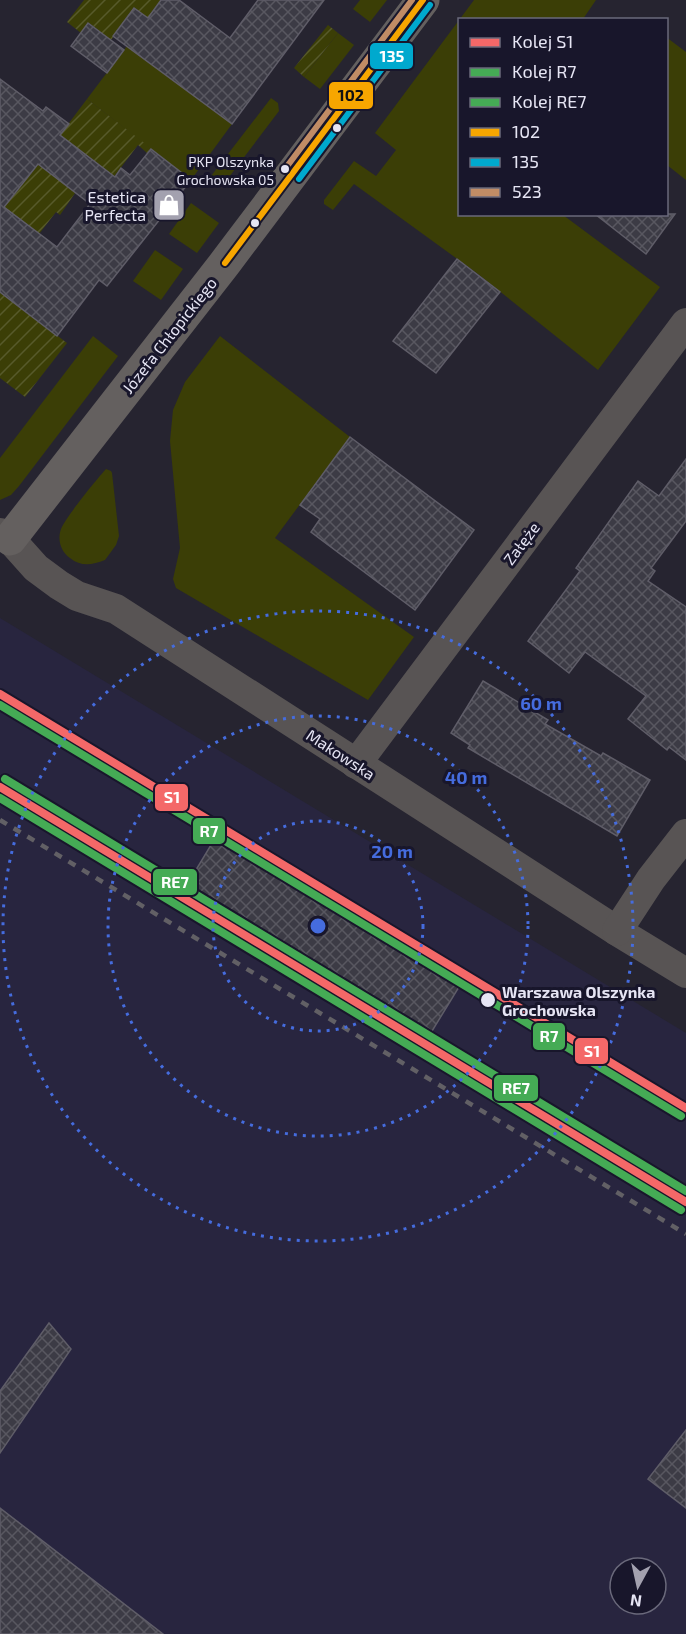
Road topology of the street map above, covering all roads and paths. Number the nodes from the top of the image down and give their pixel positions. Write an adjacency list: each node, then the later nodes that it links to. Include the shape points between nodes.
1 (423, 0): 3 (street, Józefa Chłopickiego, via 225,263)
2 (686, 323): 4 (street, Załęże)
3 (3, 541): 4 (street, Makowska, via 59,585 77,596 116,609)
4 (356, 764): 6 (street, Makowska)
5 (686, 834): 6 (street)
6 (617, 931): 7 (street, Makowska)
7 (686, 974)

